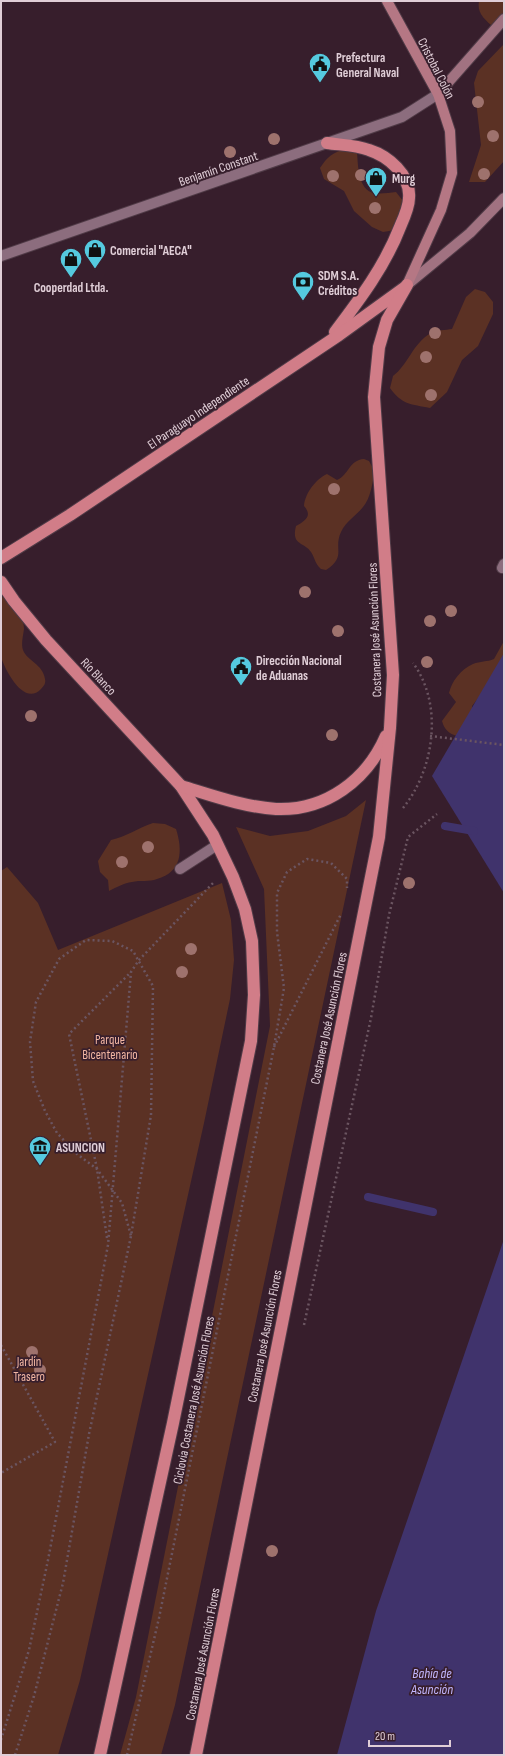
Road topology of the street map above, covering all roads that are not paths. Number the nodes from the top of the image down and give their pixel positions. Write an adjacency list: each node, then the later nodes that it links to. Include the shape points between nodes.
1 (387, 1): 3 (main road, Cristobal Colón)
2 (504, 19): 3 (street)
3 (438, 94): 4 (street, Benjamín Constant, via 402,117); 7 (main road, Cristobal Colón, via 450,131 452,173 441,210)
4 (327, 143): 6 (street, Benjamín Constant); 8 (highway, via 362,148 385,157 403,176 409,198 398,234 383,264 361,299)
5 (504, 198): 7 (street, via 470,233)
6 (1, 256)
7 (407, 285): 8 (highway, El Paraguayo Independiente); 11 (highway, Costanera José Asunción Flores, via 387,320 379,347 374,397 393,675)
8 (328, 341): 9 (highway, El Paraguayo Independiente, via 70,515)
9 (1, 558)
10 (1, 582): 12 (highway, Río Blanco, via 46,640)
11 (390, 728): 12 (highway, via 382,746 364,773 341,791 311,804 276,809 227,800); 16 (highway, Costanera José Asunción Flores, via 378,837)
12 (181, 786): 13 (highway)
13 (217, 845): 14 (street); 15 (highway, via 245,909 252,941 254,995 251,1041 173,1423)
14 (180, 869)
15 (100, 1755)
16 (196, 1755)

